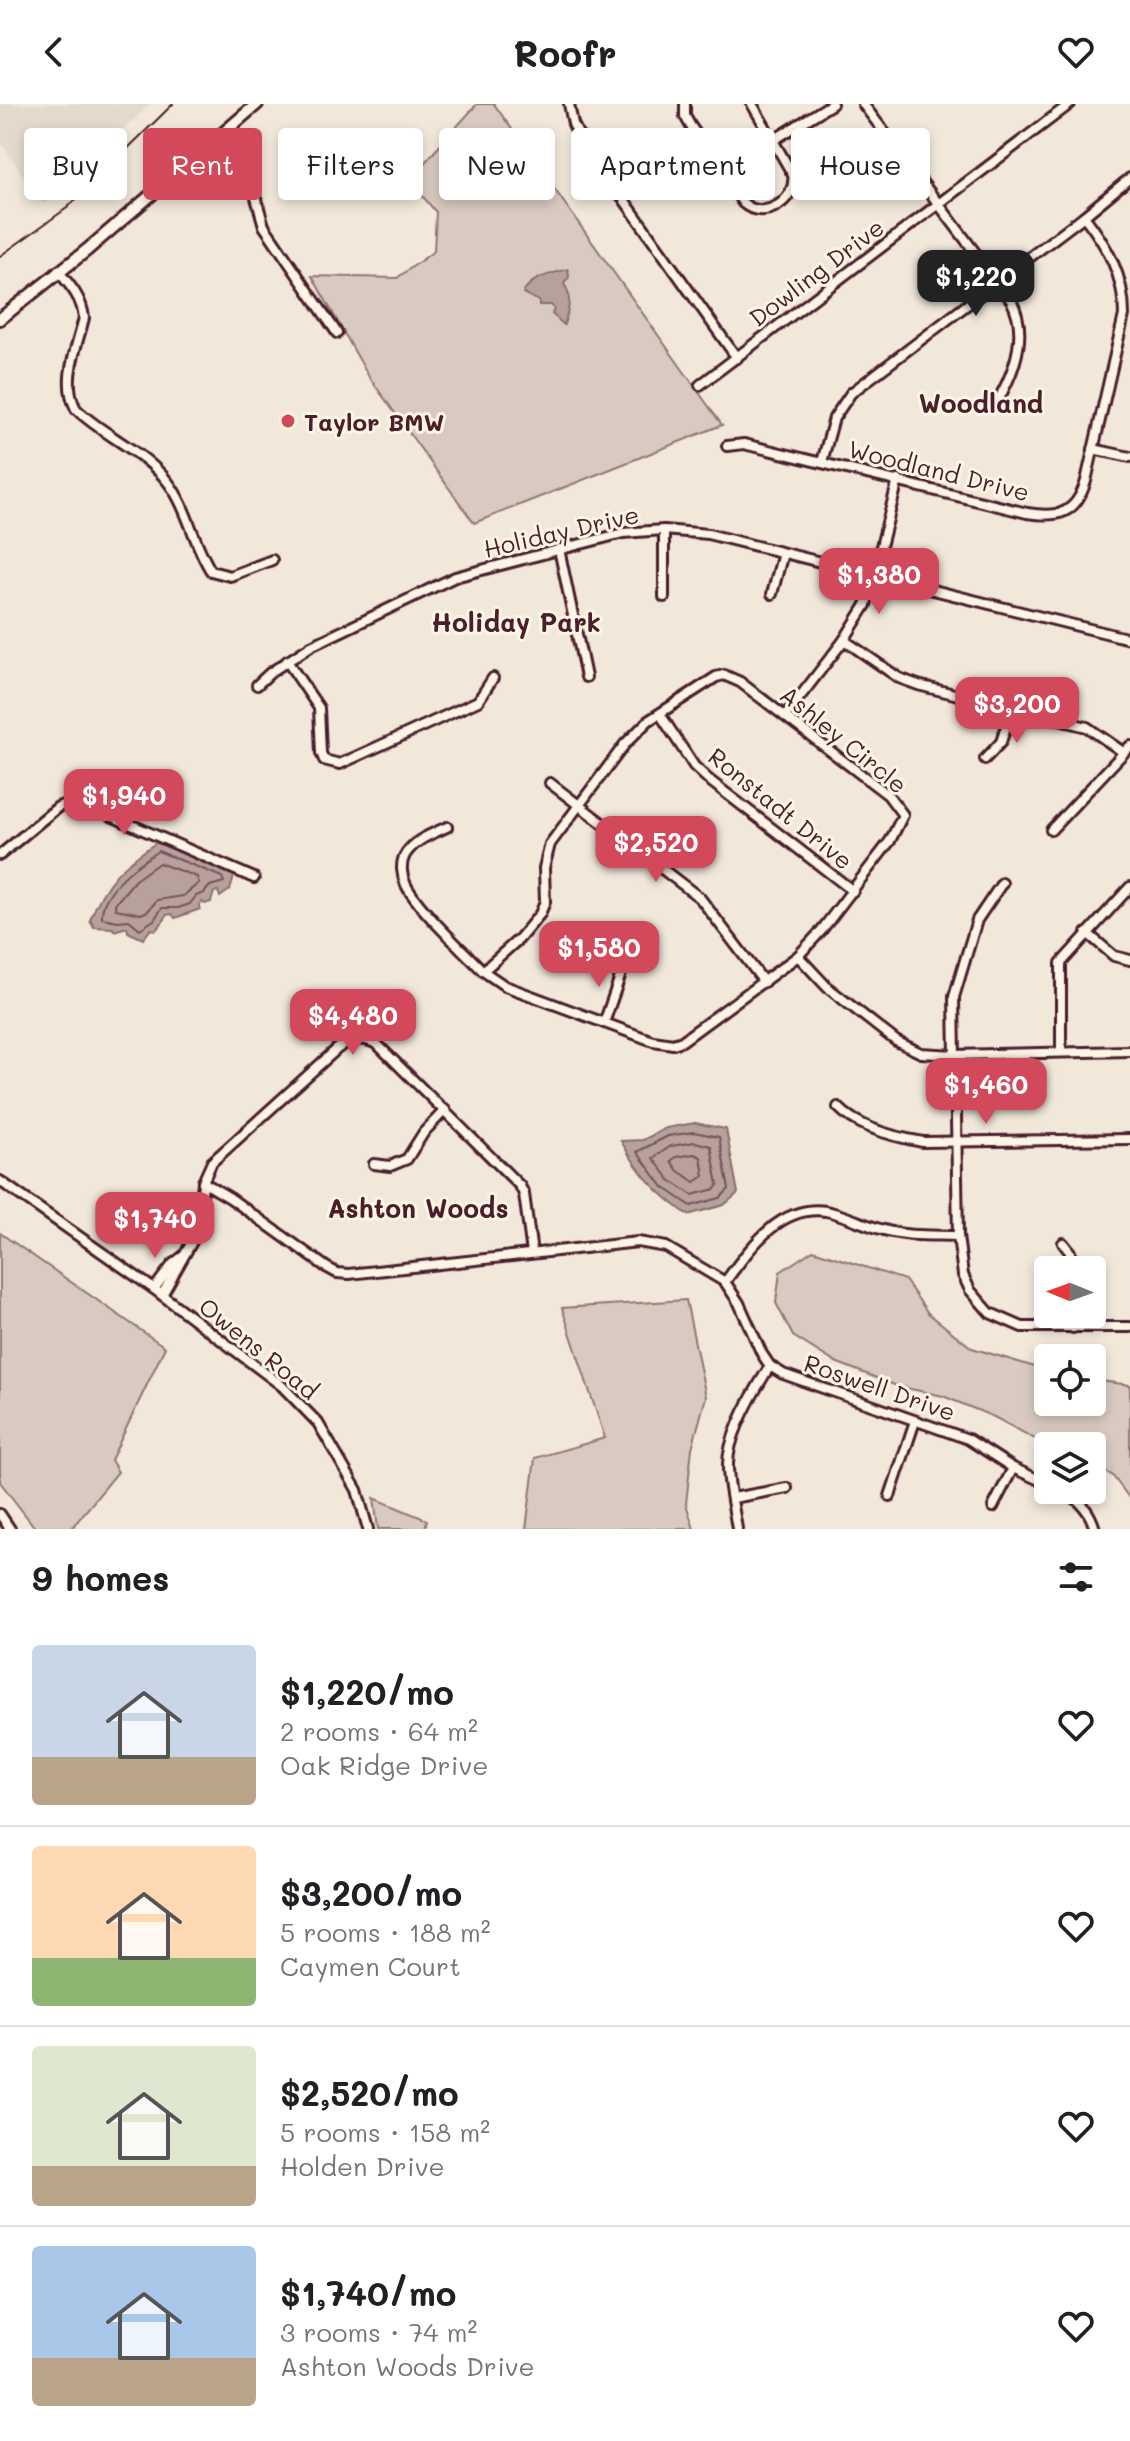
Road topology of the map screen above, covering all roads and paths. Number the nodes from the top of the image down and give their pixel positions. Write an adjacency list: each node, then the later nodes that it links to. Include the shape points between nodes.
1 (257, 104): 8 (main road)
2 (569, 104): 9 (street)
3 (685, 104): 10 (street)
4 (752, 104): 11 (street)
5 (832, 104): 12 (street)
6 (863, 104): 19 (street)
7 (1070, 104): 19 (street, Dowling Drive)
8 (229, 128)
9 (575, 128)
10 (692, 128)
11 (765, 128)
12 (775, 139)
13 (775, 146): 18 (street, via 793,175 785,199 764,211)
14 (1130, 178): 20 (street)
15 (145, 200): 21 (main road)
16 (257, 200): 24 (street, via 264,226)
17 (624, 200): 25 (street)
18 (741, 200)
19 (938, 204): 22 (street); 25 (street, Dowling Drive)
20 (1084, 216): 22 (street); 29 (street, Woodland Drive, via 1106,246 1124,297 1121,334)
21 (58, 271): 23 (main road); 36 (street, via 83,307 69,386 76,409 152,464 169,483 211,571 230,576)
22 (997, 281): 27 (street, via 1019,313 1021,328 1009,382); 31 (street, via 851,393 834,418)
23 (0, 319)
24 (337, 333)
25 (737, 358): 26 (street, Dowling Drive)
26 (700, 385)
27 (997, 402)
28 (727, 446): 31 (street, Woodland Drive, via 744,444)
29 (1093, 449): 30 (street); 32 (street, Woodland Drive, via 1082,494 1068,511 1056,515 1027,513)
30 (1130, 457)
31 (822, 462): 32 (street, Woodland Drive)
32 (898, 480): 37 (street)
33 (664, 530): 34 (street, Holiday Drive, via 623,533); 35 (street, Holiday Drive, via 708,534); 39 (street)
34 (559, 549): 42 (street, Holiday Drive, via 455,577); 43 (street)
35 (783, 553): 37 (street, Holiday Drive); 38 (street)
36 (272, 560)
37 (875, 576): 40 (street, Holiday Drive); 41 (street, via 866,605)
38 (772, 594)
39 (664, 597)
40 (1130, 639)
41 (844, 640): 46 (street, via 899,678); 48 (street)
42 (287, 661): 44 (street, via 319,708 324,760 340,764 478,701); 45 (street, Holiday Drive)
43 (586, 677)
44 (493, 678)
45 (257, 685)
46 (1012, 709): 49 (street, via 1087,727); 50 (street, via 1001,742)
47 (660, 714): 48 (street, Ashley Circle, via 724,675); 52 (street, Ashley Circle, via 636,731); 59 (street, Ronstadt Drive, via 709,780)
48 (785, 716): 59 (street, Ashley Circle, via 888,795 903,815)
49 (1127, 749): 54 (street)
50 (985, 759)
51 (550, 783): 52 (street)
52 (578, 804): 64 (street, Ashley Circle, via 550,844 540,914); 65 (street, via 700,898)
53 (447, 827): 64 (street, Ashley Circle, via 414,845 402,864 403,874 416,898)
54 (1051, 830)
55 (0, 855): 56 (street, via 58,807 81,804)
56 (254, 878)
57 (1002, 883): 69 (street, via 977,920 958,975)
58 (1130, 887): 60 (street)
59 (853, 891): 61 (street, Ashley Circle)
60 (1087, 933): 62 (street, via 1114,956); 68 (street, via 1059,970)
61 (798, 956): 65 (street, Ashley Circle); 69 (street, via 827,987 896,1041 921,1053)
62 (1130, 960)
63 (624, 965): 66 (street)
64 (483, 971): 66 (street, Ashley Circle, via 505,986)
65 (764, 982): 66 (street, Ashley Circle, via 673,1044)
66 (604, 1023)
67 (1130, 1051): 68 (street)
68 (1061, 1052): 69 (street)
69 (954, 1055): 73 (street)
70 (838, 1107): 73 (street, via 849,1118 906,1139)
71 (445, 1110): 74 (street, via 407,1159 390,1166); 76 (street, via 377,1044 347,1042 212,1162); 79 (street, via 520,1186)
72 (1130, 1139): 73 (street)
73 (956, 1142): 77 (street)
74 (374, 1164)
75 (0, 1181): 82 (street, Owens Road)
76 (203, 1182): 79 (street, Roswell Drive, via 337,1273); 82 (street, via 198,1231)
77 (958, 1236): 81 (street, via 899,1234 811,1210 763,1234); 83 (street, via 970,1290 990,1313)
78 (1063, 1243): 80 (street)
79 (532, 1253): 81 (street, Roswell Drive, via 652,1243)
80 (1070, 1256)
81 (725, 1282): 86 (street, Roswell Drive)
82 (158, 1292): 97 (street, Owens Road, via 282,1386 318,1423 357,1490)
83 (1034, 1327)
84 (1106, 1327): 85 (street)
85 (1130, 1327)
86 (770, 1366): 87 (street, Roswell Drive); 92 (street, via 733,1438 728,1466)
87 (915, 1421): 88 (street, Roswell Drive, via 968,1439); 91 (street)
88 (1013, 1468): 89 (street, Roswell Drive); 94 (street)
89 (1034, 1478)
90 (787, 1488): 92 (street)
91 (890, 1496)
92 (733, 1498): 98 (street)
93 (1081, 1504): 99 (street)
94 (993, 1507)
95 (0, 1514): 96 (street)
96 (10, 1529)
97 (368, 1529)
98 (737, 1529)
99 (1095, 1529)

